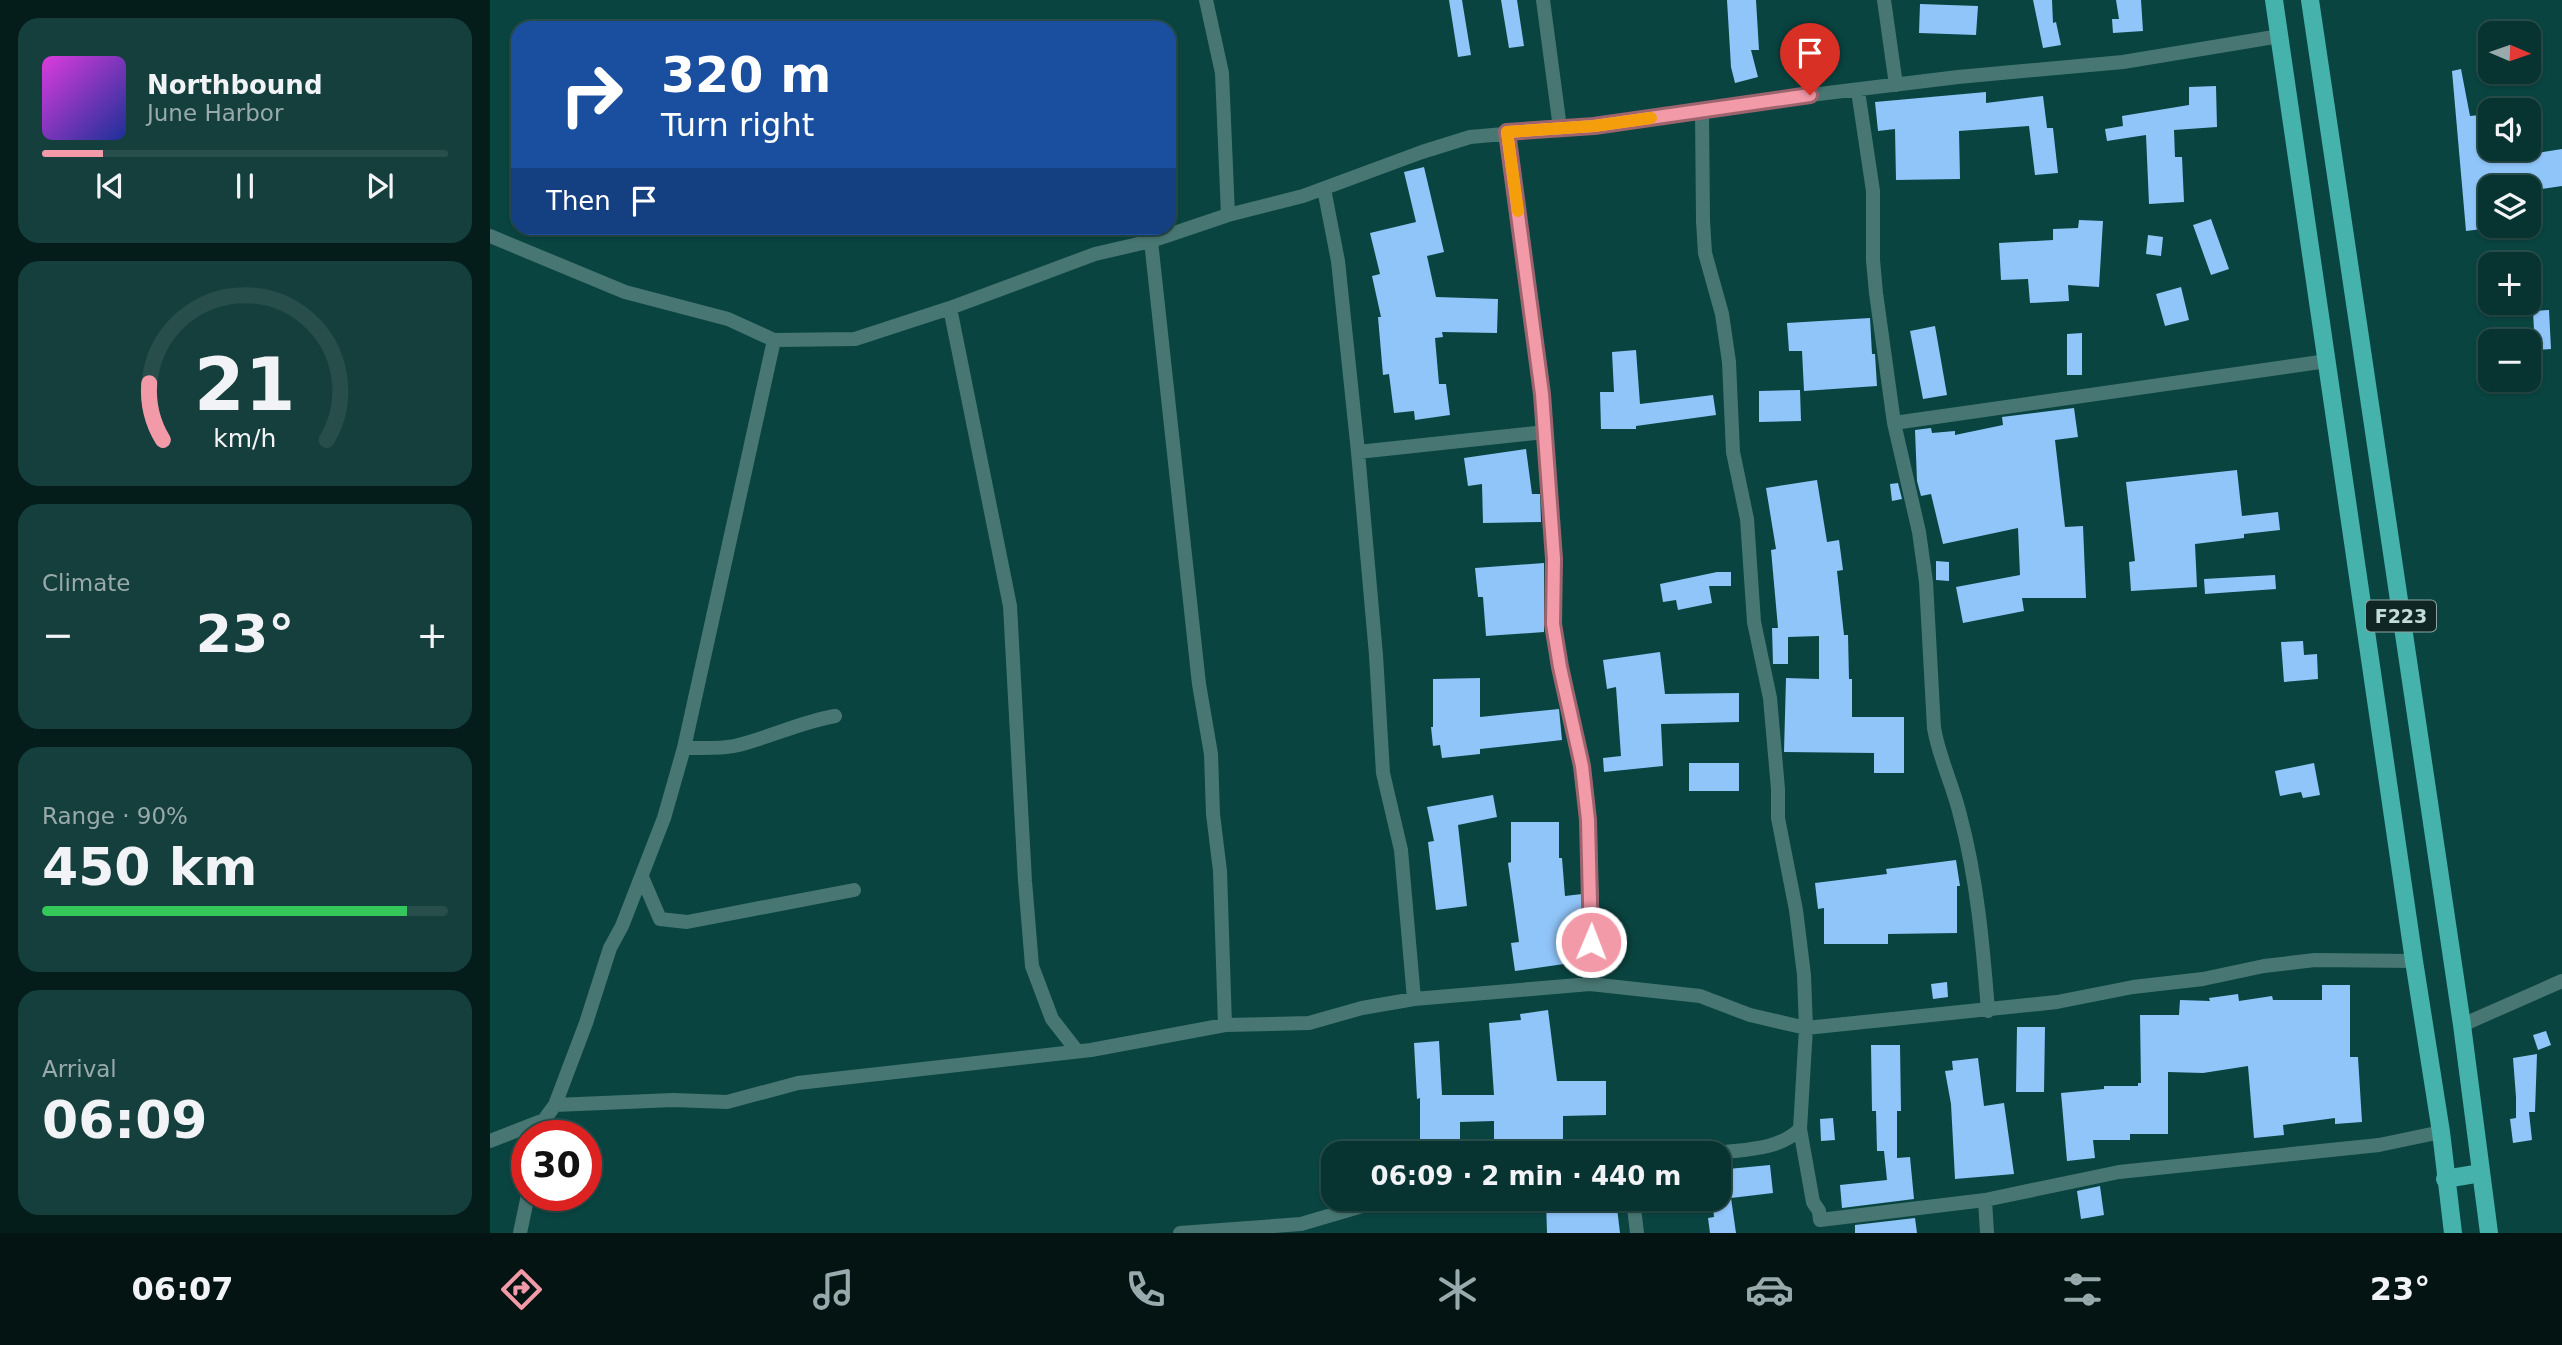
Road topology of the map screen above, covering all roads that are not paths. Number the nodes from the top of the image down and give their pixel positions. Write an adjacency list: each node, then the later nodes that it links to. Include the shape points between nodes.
1 (1206, 0): 13 (street, via 1222,73)
2 (1543, 0): 10 (street)
3 (1884, 0): 7 (street)
4 (2274, 0): 6 (main road, F223)
5 (2310, 0): 34 (main road, F223)
6 (2280, 36): 7 (street, via 2144,59); 20 (main road, F223)
7 (1896, 85): 8 (street)
8 (1858, 91): 9 (street); 21 (street, via 1873,191 1876,293)
9 (1702, 111): 10 (street); 35 (street, via 1705,253 1722,314 1733,452 1747,519 1754,622 1770,698 1778,818 1798,928)
10 (1560, 128): 11 (street)
11 (1507, 132): 12 (street, via 1434,148); 22 (street)
12 (1324, 189): 13 (street); 23 (street, via 1338,261)
13 (1228, 215): 14 (street)
14 (1176, 233)
15 (1169, 235): 17 (street)
16 (490, 236): 19 (street, via 625,292 728,319)
17 (1151, 241): 18 (street, via 1096,254); 33 (street, via 1210,754 1220,871)
18 (950, 307): 19 (street, via 855,339); 36 (street, via 1010,606 1032,966 1052,1019)
19 (774, 340): 25 (street)
20 (2327, 361): 21 (street); 28 (main road, F223)
21 (1895, 423): 32 (street, via 1926,582 1937,749 1963,827)
22 (1545, 432): 23 (street); 30 (street, via 1554,559 1553,624 1582,766 1588,820)
23 (1358, 452): 31 (street, via 1383,773 1401,850)
24 (835, 716): 25 (street, via 809,720 732,747)
25 (684, 748): 26 (street)
26 (642, 877): 27 (street, via 660,919 687,922); 37 (street, via 610,948)
27 (854, 890)
28 (2414, 961): 32 (street, via 2302,962); 40 (main road, F223)
29 (2562, 981): 34 (street)
30 (1590, 984): 31 (street); 35 (street, via 1700,996 1750,1015)
31 (1414, 999): 33 (street, via 1309,1023)
32 (1988, 1011): 35 (street)
33 (1224, 1025): 36 (street)
34 (2462, 1025): 44 (main road, F223)
35 (1806, 1028): 39 (street)
36 (1077, 1051): 37 (street, via 798,1083 727,1102)
37 (555, 1105): 38 (street)
38 (544, 1120)
39 (1800, 1129): 43 (street, via 1777,1144); 50 (street, via 1813,1202 1819,1211)
40 (2441, 1132): 45 (main road, F223); 46 (street, via 2379,1145 2119,1172)
41 (511, 1133): 42 (street)
42 (490, 1141)
43 (1731, 1151)
44 (2481, 1173): 45 (main road); 56 (main road, F223)
45 (2445, 1179): 55 (main road, F223)
46 (1985, 1200): 50 (street); 54 (street)
47 (525, 1211): 51 (street)
48 (1345, 1211): 52 (street, via 1301,1224)
49 (1634, 1211): 53 (street)
50 (1818, 1226)
51 (520, 1233)
52 (1180, 1233)
53 (1637, 1233)
54 (1987, 1233)
55 (2453, 1233)
56 (2489, 1233)

